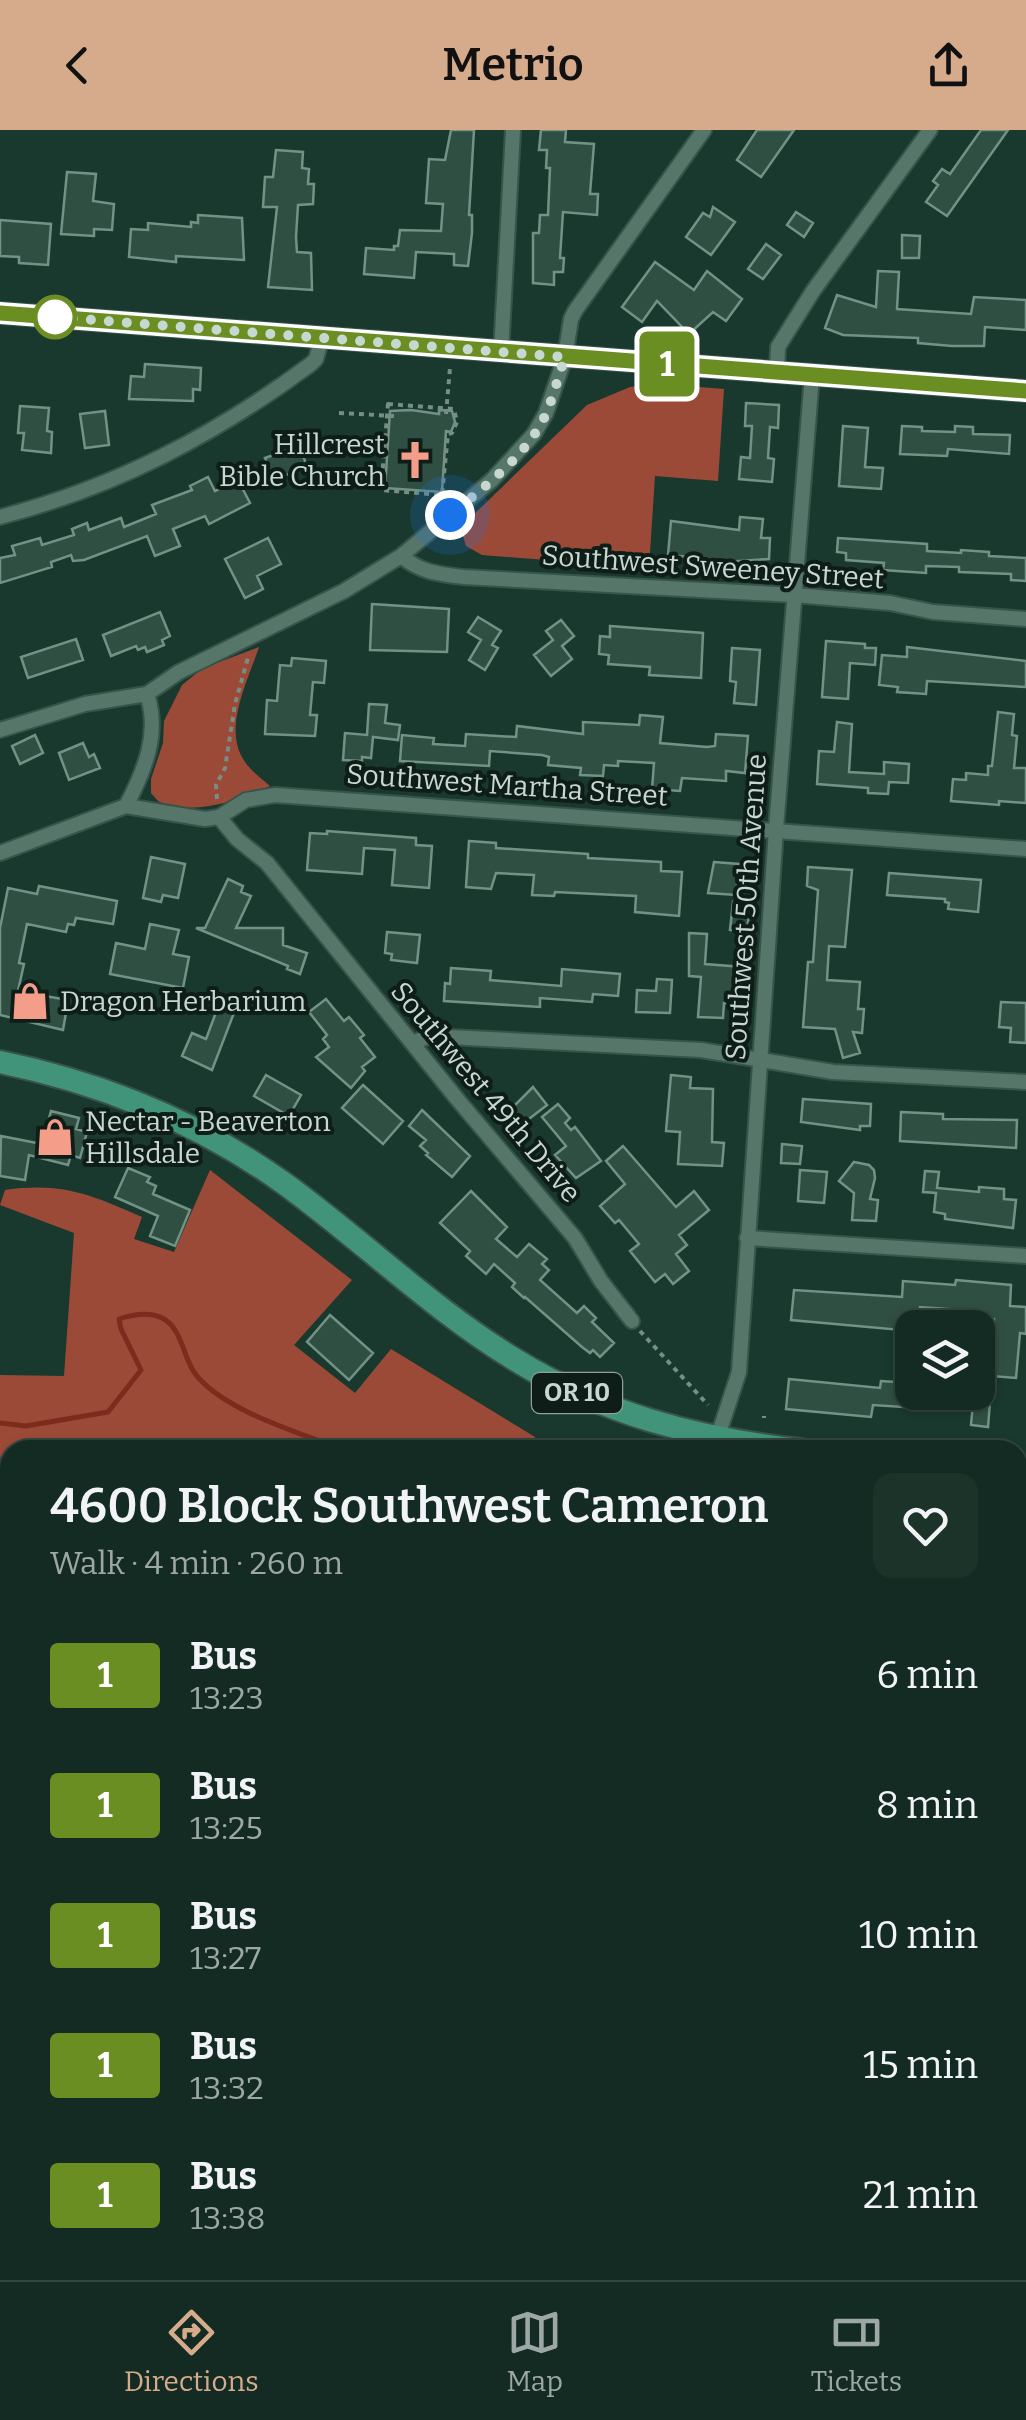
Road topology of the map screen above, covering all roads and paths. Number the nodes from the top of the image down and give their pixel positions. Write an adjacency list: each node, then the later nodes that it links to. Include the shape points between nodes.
1 (513, 130): 7 (street)
2 (704, 130): 8 (street, via 575,311)
3 (930, 130): 9 (street, via 812,291 778,347)
4 (0, 313): 5 (street)
5 (322, 337): 6 (street); 16 (street, via 310,364 182,448)
6 (452, 348): 7 (street); 12 (path)
7 (502, 352): 8 (street)
8 (565, 357): 9 (street); 17 (street, via 546,413 519,453)
9 (777, 372): 10 (street)
10 (812, 374): 11 (street); 18 (street, Southwest 50th Avenue)
11 (1026, 391)
12 (446, 411): 14 (path, via 388,404); 14 (path, via 454,409 456,422 448,434 442,495 381,490)
13 (339, 413): 14 (path)
14 (387, 415): 15 (path)
15 (394, 416)
16 (0, 516)
17 (401, 556): 18 (street, Southwest Sweeney Street, via 415,568 463,577); 20 (street)
18 (794, 595): 19 (street, Southwest Sweeney Street); 25 (street, Southwest 50th Avenue)
19 (1026, 619)
20 (254, 635): 21 (street); 24 (path, via 216,785)
21 (148, 694): 22 (street, via 85,704); 23 (street, via 153,733)
22 (0, 730)
23 (126, 806): 24 (street, Southwest Martha Street); 27 (street, Southwest Martha Street)
24 (219, 817): 25 (street, Southwest Martha Street, via 246,800 288,796); 28 (street, Southwest 49th Drive, via 267,863)
25 (776, 829): 26 (street, Southwest Martha Street); 29 (street, Southwest 50th Avenue)
26 (1026, 850)
27 (0, 853)
28 (412, 1043): 29 (street, via 456,1036); 34 (street, Southwest 49th Drive, via 575,1238)
29 (760, 1058): 31 (street, via 872,1076); 32 (street, Southwest 50th Avenue)
30 (0, 1062): 36 (main road, OR 10, via 102,1090 205,1134 284,1184 512,1358 630,1415)
31 (1026, 1082)
32 (747, 1238): 33 (street); 36 (street, Southwest 50th Avenue, via 739,1372)
33 (1026, 1256)
34 (632, 1321): 35 (path)
35 (708, 1406)
36 (716, 1439): 37 (main road, OR 10)
37 (724, 1440)

